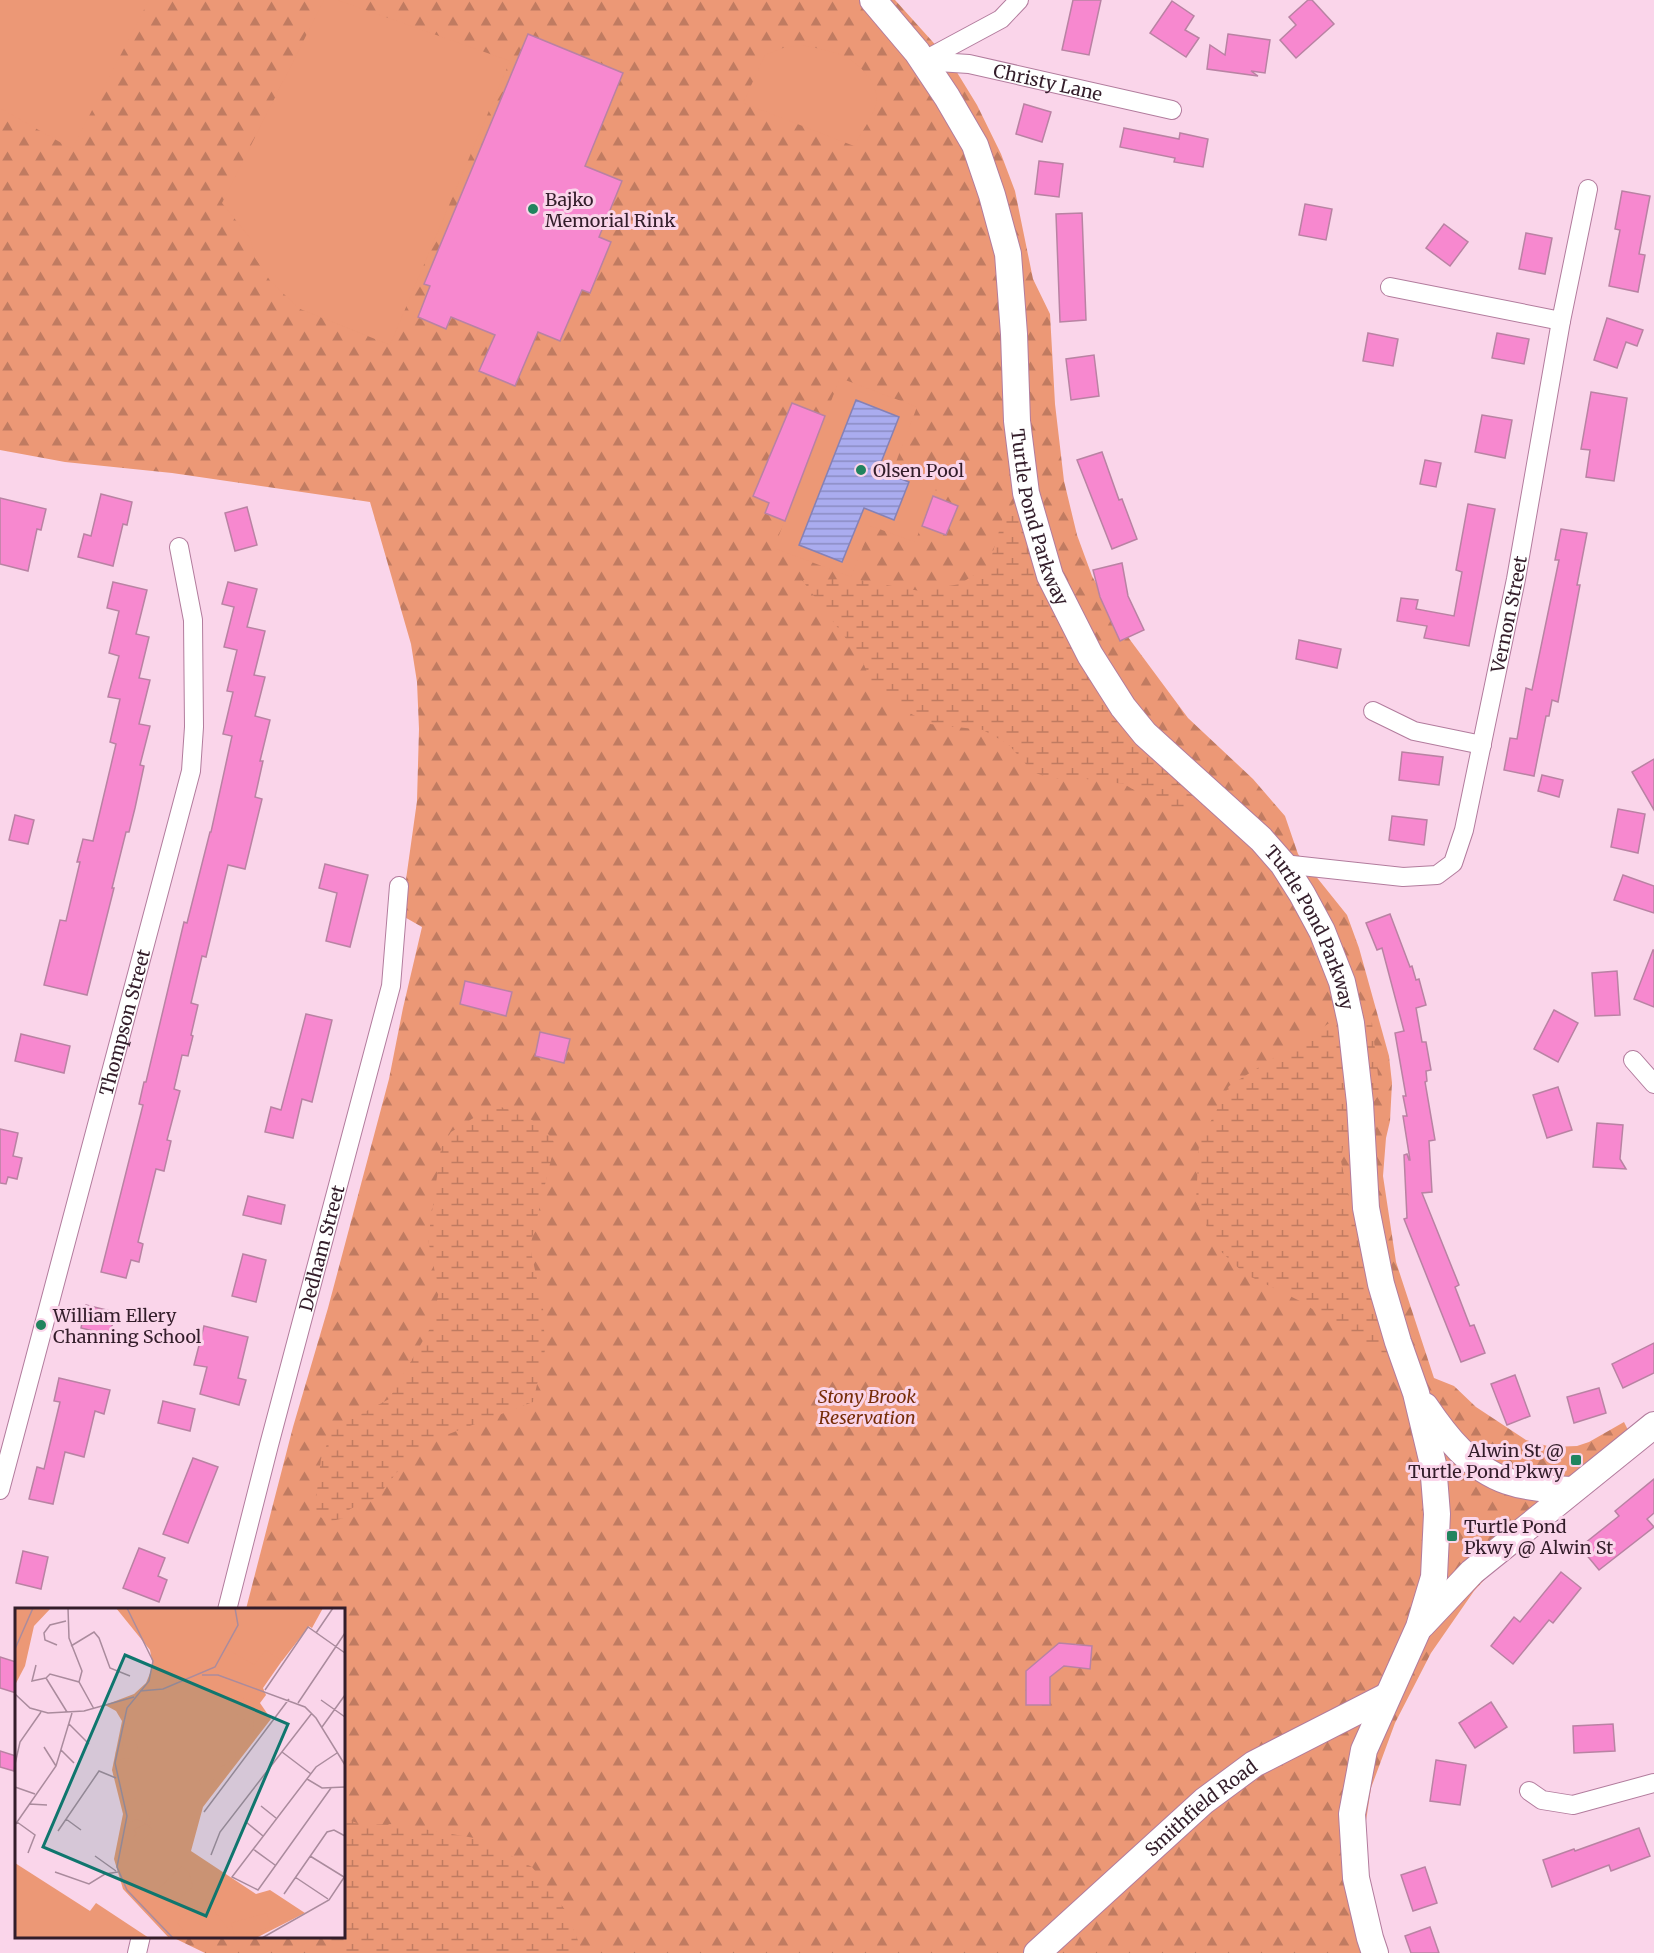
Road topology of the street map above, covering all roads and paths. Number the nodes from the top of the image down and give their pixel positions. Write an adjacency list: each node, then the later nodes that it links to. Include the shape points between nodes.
1 (873, 0): 3 (main road, Turtle Pond Parkway)
2 (1019, 0): 3 (street, via 1001,19)
3 (922, 61): 4 (street, Christy Lane, via 969,64); 11 (main road, Turtle Pond Parkway, via 975,145 1008,254 1017,421 1026,493 1050,576 1090,655 1123,707 1145,734 1261,839)
4 (1172, 110)
5 (1588, 189): 7 (street, Vernon Street)
6 (1390, 286): 7 (street)
7 (1562, 321): 10 (street, Vernon Street)
8 (179, 547): 17 (street, Thompson Street, via 193,620 191,771)
9 (1373, 711): 10 (street, via 1414,731)
10 (1482, 746): 11 (street, Vernon Street, via 1453,863 1437,875 1403,877)
11 (1282, 864): 15 (main road, Turtle Pond Parkway, via 1322,932 1342,982 1360,1103 1366,1208 1381,1284)
12 (399, 886): 19 (street, Dedham Street, via 391,987)
13 (1633, 1060): 14 (street)
14 (1654, 1084)
15 (1416, 1393): 18 (main road, via 1442,1431 1483,1469 1506,1481); 20 (main road, Turtle Pond Parkway, via 1434,1464 1437,1514 1434,1576)
16 (1654, 1425): 18 (main road)
17 (0, 1490)
18 (1572, 1491): 20 (main road, via 1472,1572)
19 (228, 1608)
20 (1419, 1627): 21 (main road, Turtle Pond Parkway)
21 (1387, 1696): 26 (main road, Smithfield Road, via 1246,1770 1197,1807); 27 (main road, Turtle Pond Parkway, via 1364,1750 1352,1814 1356,1878)
22 (1654, 1783): 23 (street, via 1573,1805 1542,1800)
23 (1529, 1791)
24 (140, 1938): 25 (street)
25 (136, 1953)
26 (1037, 1953)
27 (1375, 1953)

